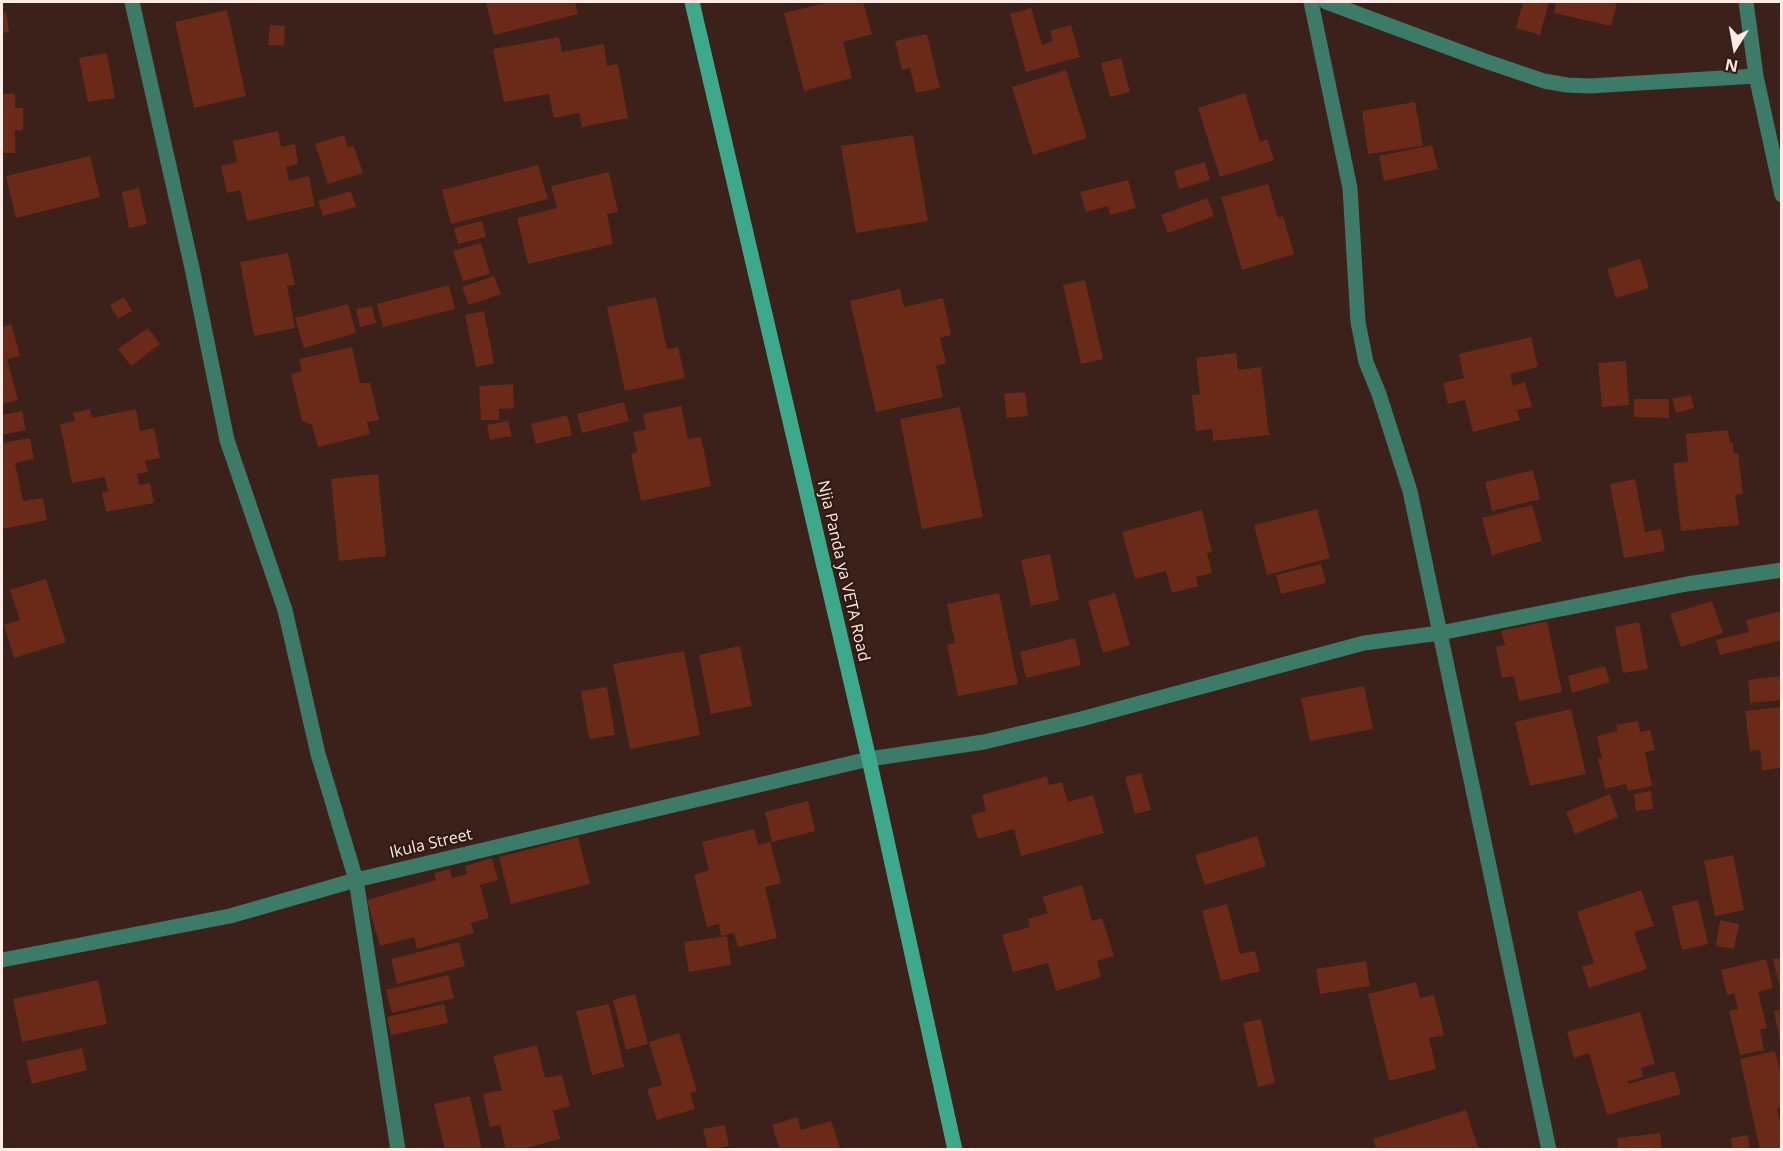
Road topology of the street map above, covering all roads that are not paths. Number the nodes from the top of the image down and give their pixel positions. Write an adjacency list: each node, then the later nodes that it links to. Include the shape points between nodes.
1 (132, 2): 11 (street, via 227,440 285,610 318,754)
2 (692, 2): 10 (street, Njia Panda ya VETA Road)
3 (1311, 2): 9 (street, via 1350,188 1358,322 1366,362 1410,491)
4 (1326, 2): 6 (street, via 1485,61 1567,85)
5 (1746, 2): 6 (street)
6 (1756, 76): 7 (street)
7 (1782, 195)
8 (1782, 570): 9 (street, Ikula Street, via 1687,584)
9 (1440, 633): 10 (street, Ikula Street, via 1364,643 984,742); 15 (street)
10 (869, 759): 11 (street, Ikula Street); 14 (street, Njia Panda ya VETA Road)
11 (356, 880): 12 (street, Ikula Street, via 230,916); 13 (street)
12 (2, 960)
13 (398, 1149)
14 (955, 1149)
15 (1549, 1149)

